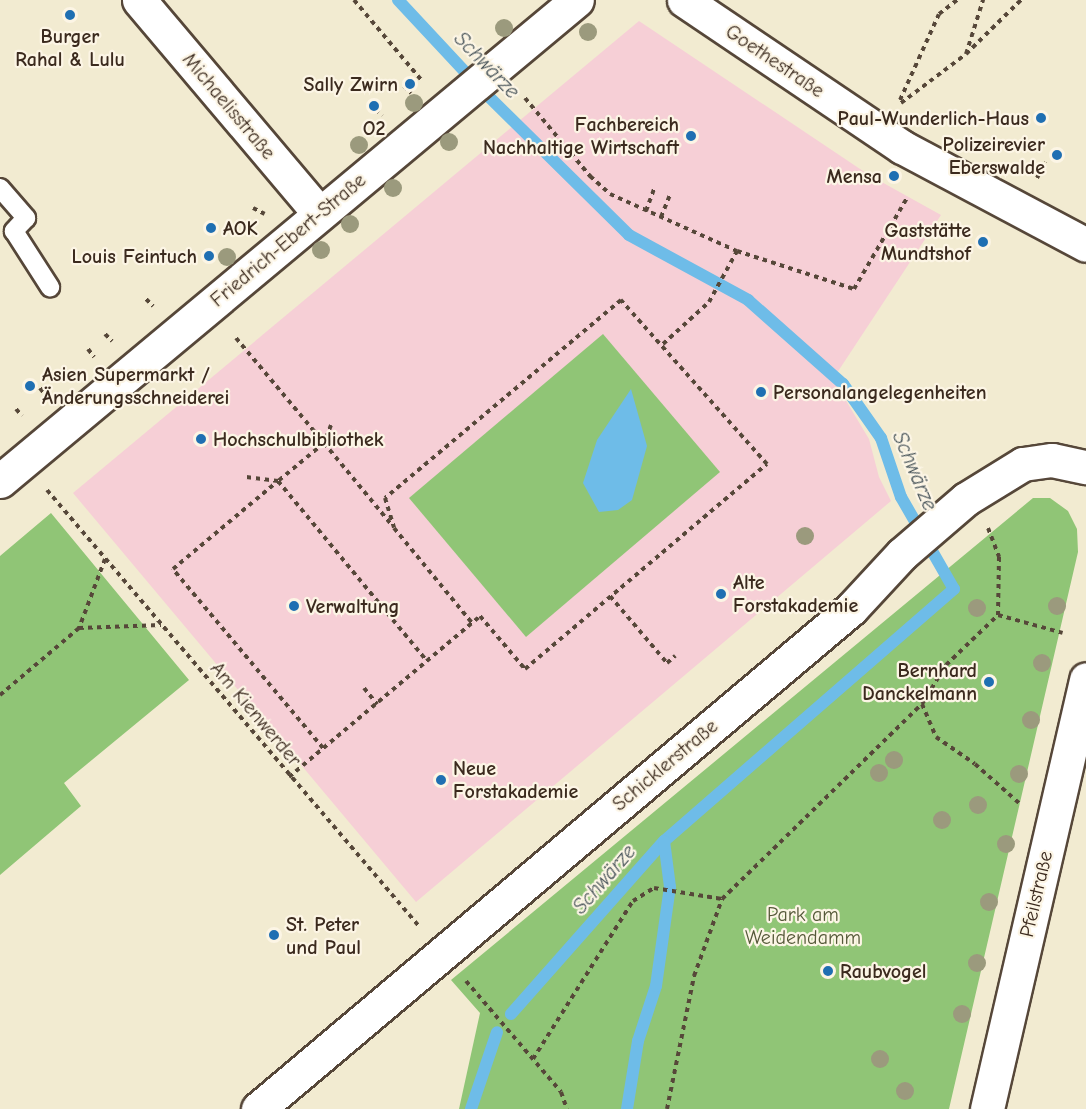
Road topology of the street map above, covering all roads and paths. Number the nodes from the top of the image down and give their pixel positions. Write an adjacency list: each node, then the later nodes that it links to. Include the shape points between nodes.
1 (139, 0): 17 (street, Michaelisstraße)
2 (354, 0): 9 (path)
3 (577, 0): 17 (street, Friedrich-Ebert-Straße)
4 (684, 0): 20 (street, Goethestraße, via 902,147)
5 (957, 0): 8 (path, via 939,14 897,106)
6 (983, 0): 8 (path)
7 (1021, 0): 8 (path)
8 (966, 54)
9 (424, 83)
10 (525, 98): 16 (path, via 590,177 609,194)
11 (0, 188): 22 (lane, via 26,218 14,231)
12 (654, 189): 16 (path)
13 (670, 195): 19 (path)
14 (906, 198): 21 (path, via 854,289)
15 (253, 208): 18 (path)
16 (646, 211): 19 (path)
17 (319, 213): 29 (street, Friedrich-Ebert-Straße)
18 (265, 215)
19 (661, 217): 21 (path)
20 (1086, 245)
21 (738, 251): 24 (path, via 709,302)
22 (50, 287)
23 (236, 338): 26 (path)
24 (663, 344): 33 (path, via 621,300 386,498); 35 (path, via 767,464)
25 (331, 425): 26 (path)
26 (324, 443): 30 (path); 33 (path)
27 (1086, 467): 32 (street, Schicklerstraße, via 1052,460 1023,464)
28 (244, 477): 30 (path)
29 (0, 481)
30 (278, 482): 42 (path); 48 (path, via 173,569)
31 (50, 493): 34 (path, Am Kienwerder)
32 (955, 508): 36 (path, via 990,530 999,557); 52 (street, Schicklerstraße, via 902,554 851,609)
33 (394, 528): 37 (path)
34 (105, 559): 38 (path, Am Kienwerder); 39 (path)
35 (610, 596): 37 (path, via 525,669 480,616); 41 (path, via 667,663)
36 (998, 615): 40 (path); 47 (path, via 946,665)
37 (472, 623): 42 (path)
38 (161, 625): 39 (path); 49 (path, Am Kienwerder)
39 (79, 628): 45 (path)
40 (1063, 633)
41 (675, 656)
42 (427, 661): 46 (path)
43 (1086, 679): 58 (street, Pfeilstraße)
44 (364, 688): 46 (path)
45 (0, 693)
46 (377, 704): 48 (path)
47 (922, 704): 50 (path, via 936,737 975,764); 51 (path)
48 (323, 748): 49 (path)
49 (289, 777): 52 (path, Am Kienwerder)
50 (1023, 807)
51 (722, 899): 54 (path, via 654,888 633,901); 57 (path, via 694,976)
52 (442, 952): 55 (street, Schicklerstraße)
53 (486, 1005): 54 (path)
54 (533, 1059): 56 (path, via 561,1092)
55 (258, 1109)
56 (567, 1109)
57 (667, 1109)
58 (987, 1109)

